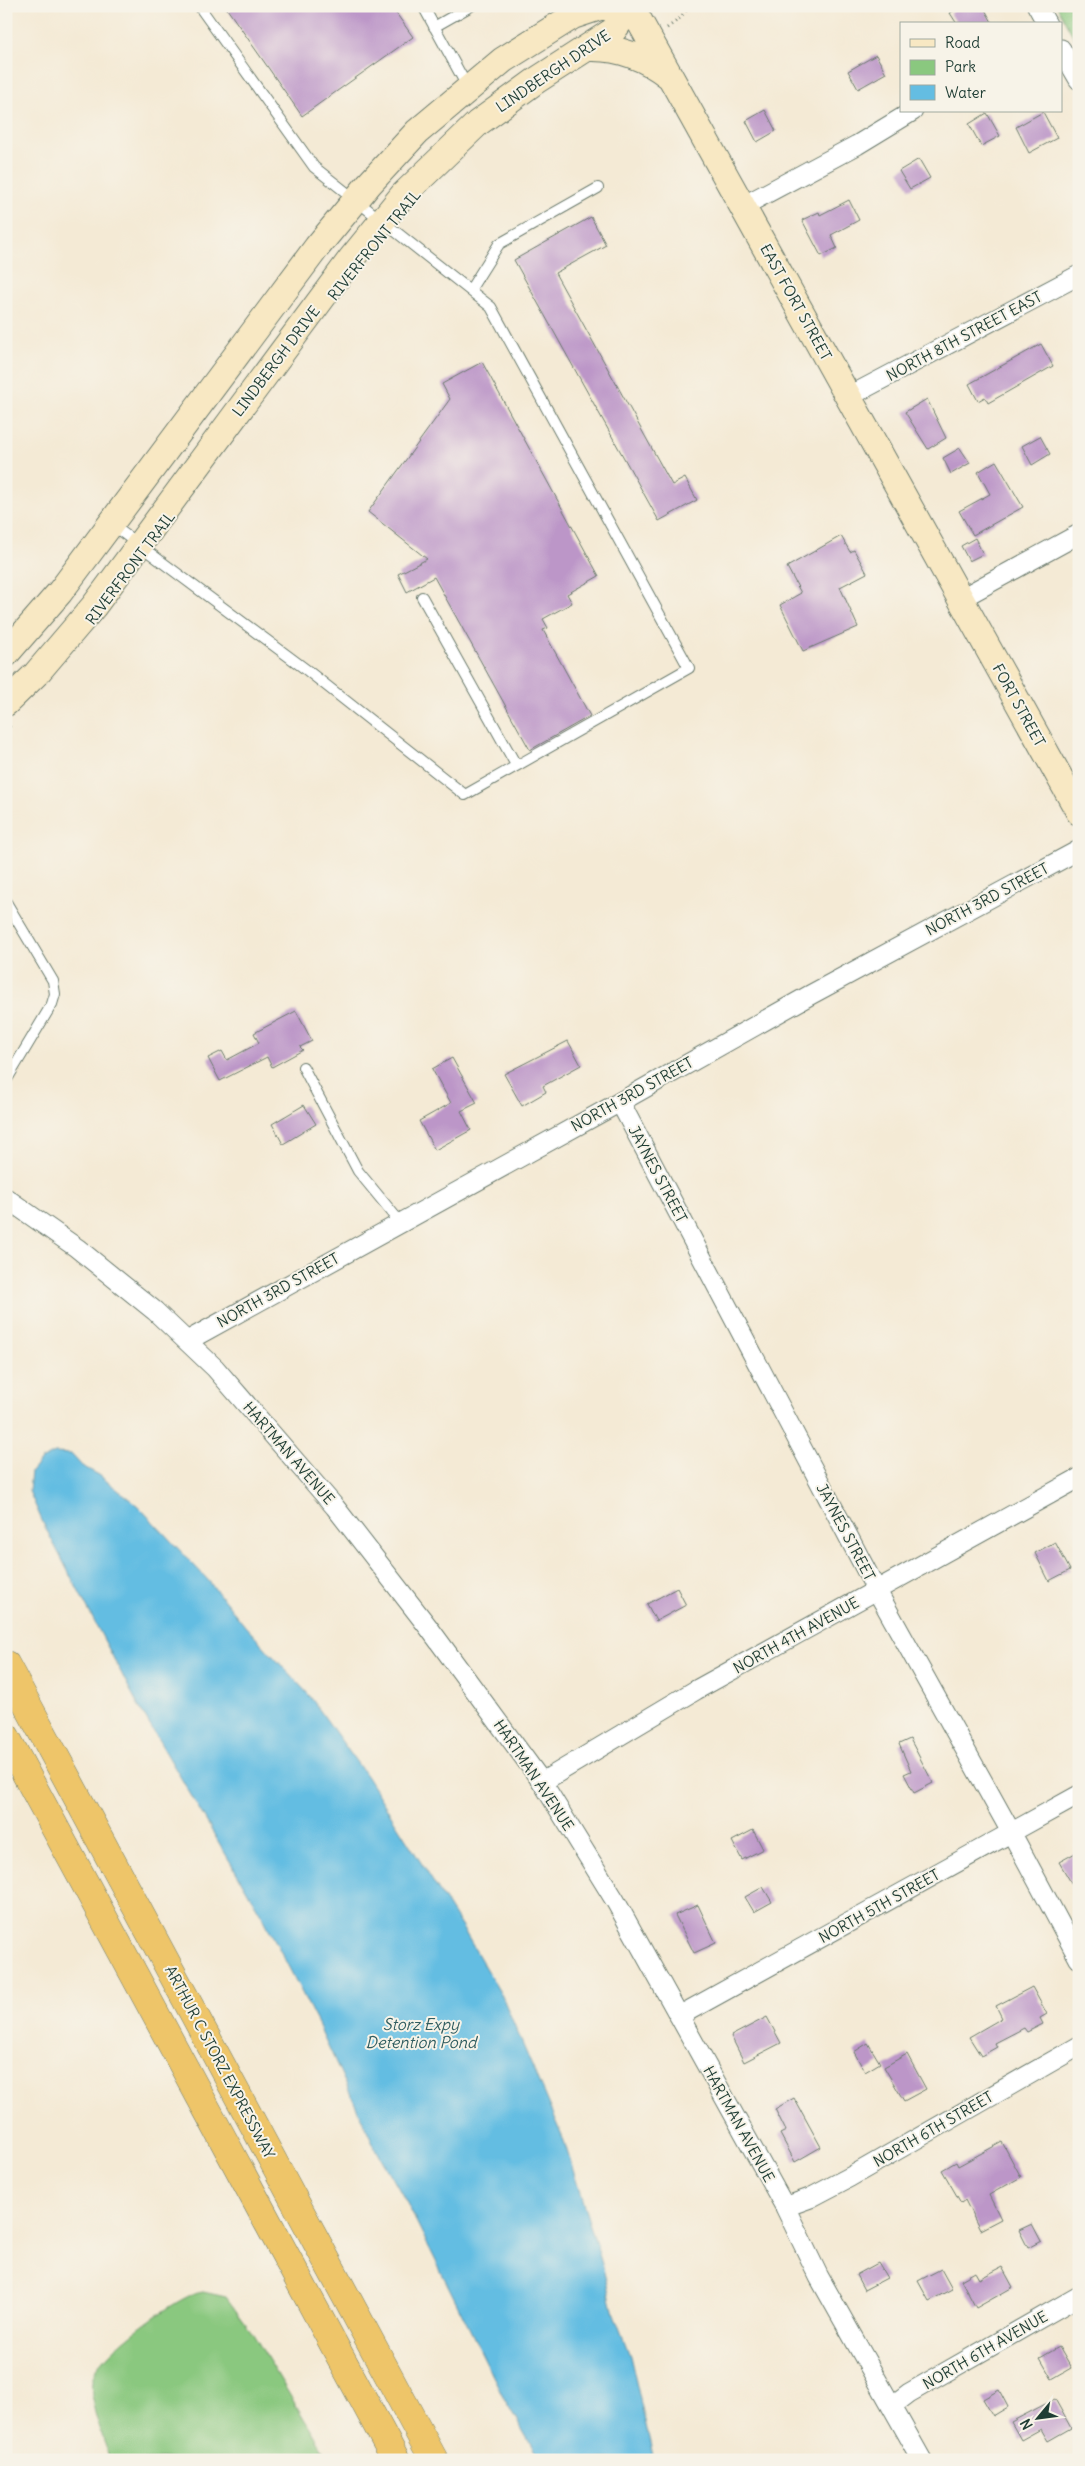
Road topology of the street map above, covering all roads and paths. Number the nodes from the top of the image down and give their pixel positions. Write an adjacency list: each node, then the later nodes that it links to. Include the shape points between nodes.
1 (200, 6): 18 (lane, via 314,167)
2 (423, 6): 9 (lane)
3 (471, 6): 9 (lane)
4 (631, 6): 7 (street, LINDBERGH DRIVE); 10 (street, EAST FORT STREET); 11 (street, LINDBERGH DRIVE, via 613,31)
5 (690, 6): 10 (path, via 678,20)
6 (1037, 6): 8 (street)
7 (577, 11): 15 (street, LINDBERGH DRIVE, via 503,60)
8 (1046, 22)
9 (434, 27): 15 (lane)
10 (650, 39): 13 (street, EAST FORT STREET)
11 (589, 48): 13 (street, via 610,47 629,52); 20 (street, LINDBERGH DRIVE, via 537,80 478,123 416,181)
12 (1062, 52): 14 (street)
13 (672, 79): 19 (street, EAST FORT STREET)
14 (1079, 80)
15 (468, 88): 18 (street, LINDBERGH DRIVE, via 417,132)
16 (911, 112): 19 (street)
17 (598, 188): 22 (lane, via 499,244)
18 (356, 200): 20 (lane); 24 (street, LINDBERGH DRIVE, via 317,247)
19 (743, 206): 23 (street, EAST FORT STREET)
20 (381, 220): 22 (lane); 26 (street, LINDBERGH DRIVE)
21 (1079, 275): 23 (street, NORTH 8TH STREET EAST)
22 (470, 290): 32 (lane, via 492,307 689,668)
23 (848, 397): 28 (street, EAST FORT STREET)
24 (110, 524): 26 (lane); 29 (street, LINDBERGH DRIVE, via 60,592)
25 (1079, 534): 28 (street)
26 (140, 545): 30 (street, LINDBERGH DRIVE); 32 (lane, via 308,671 465,795)
27 (422, 597): 32 (lane)
28 (960, 599): 33 (street, FORT STREET)
29 (6, 654)
30 (10, 713): 31 (path)
31 (6, 730)
32 (516, 766)
33 (1079, 812)
34 (1079, 850): 38 (street, NORTH 3RD STREET)
35 (6, 902): 37 (lane, via 53,981 55,994)
36 (303, 1067): 40 (lane, via 358,1171)
37 (6, 1081)
38 (620, 1102): 40 (street, NORTH 3RD STREET); 43 (street, JAYNES STREET)
39 (6, 1198): 41 (street, HARTMAN AVENUE, via 77,1248 155,1310)
40 (400, 1222): 41 (street, NORTH 3RD STREET)
41 (187, 1341): 46 (street, HARTMAN AVENUE, via 268,1427 335,1506)
42 (1079, 1478): 43 (street, NORTH 4TH AVENUE)
43 (877, 1591): 46 (street, NORTH 4TH AVENUE, via 696,1690); 48 (street, JAYNES STREET)
44 (6, 1665): 56 (highway, ARTHUR C STORZ EXPRESSWAY)
45 (6, 1737): 55 (highway)
46 (542, 1782): 50 (street, HARTMAN AVENUE, via 616,1902)
47 (1079, 1795): 48 (street, NORTH 5TH STREET)
48 (1011, 1832): 49 (street, JAYNES STREET); 50 (street, NORTH 5TH STREET)
49 (1079, 1959)
50 (679, 2016): 52 (street, HARTMAN AVENUE)
51 (1079, 2046): 52 (street, NORTH 6TH STREET, via 850,2177)
52 (785, 2207): 54 (street, HARTMAN AVENUE, via 819,2277)
53 (1079, 2296): 54 (street, NORTH 6TH AVENUE, via 909,2393)
54 (892, 2406): 57 (street, HARTMAN AVENUE)
55 (396, 2460)
56 (434, 2460)
57 (922, 2460)

